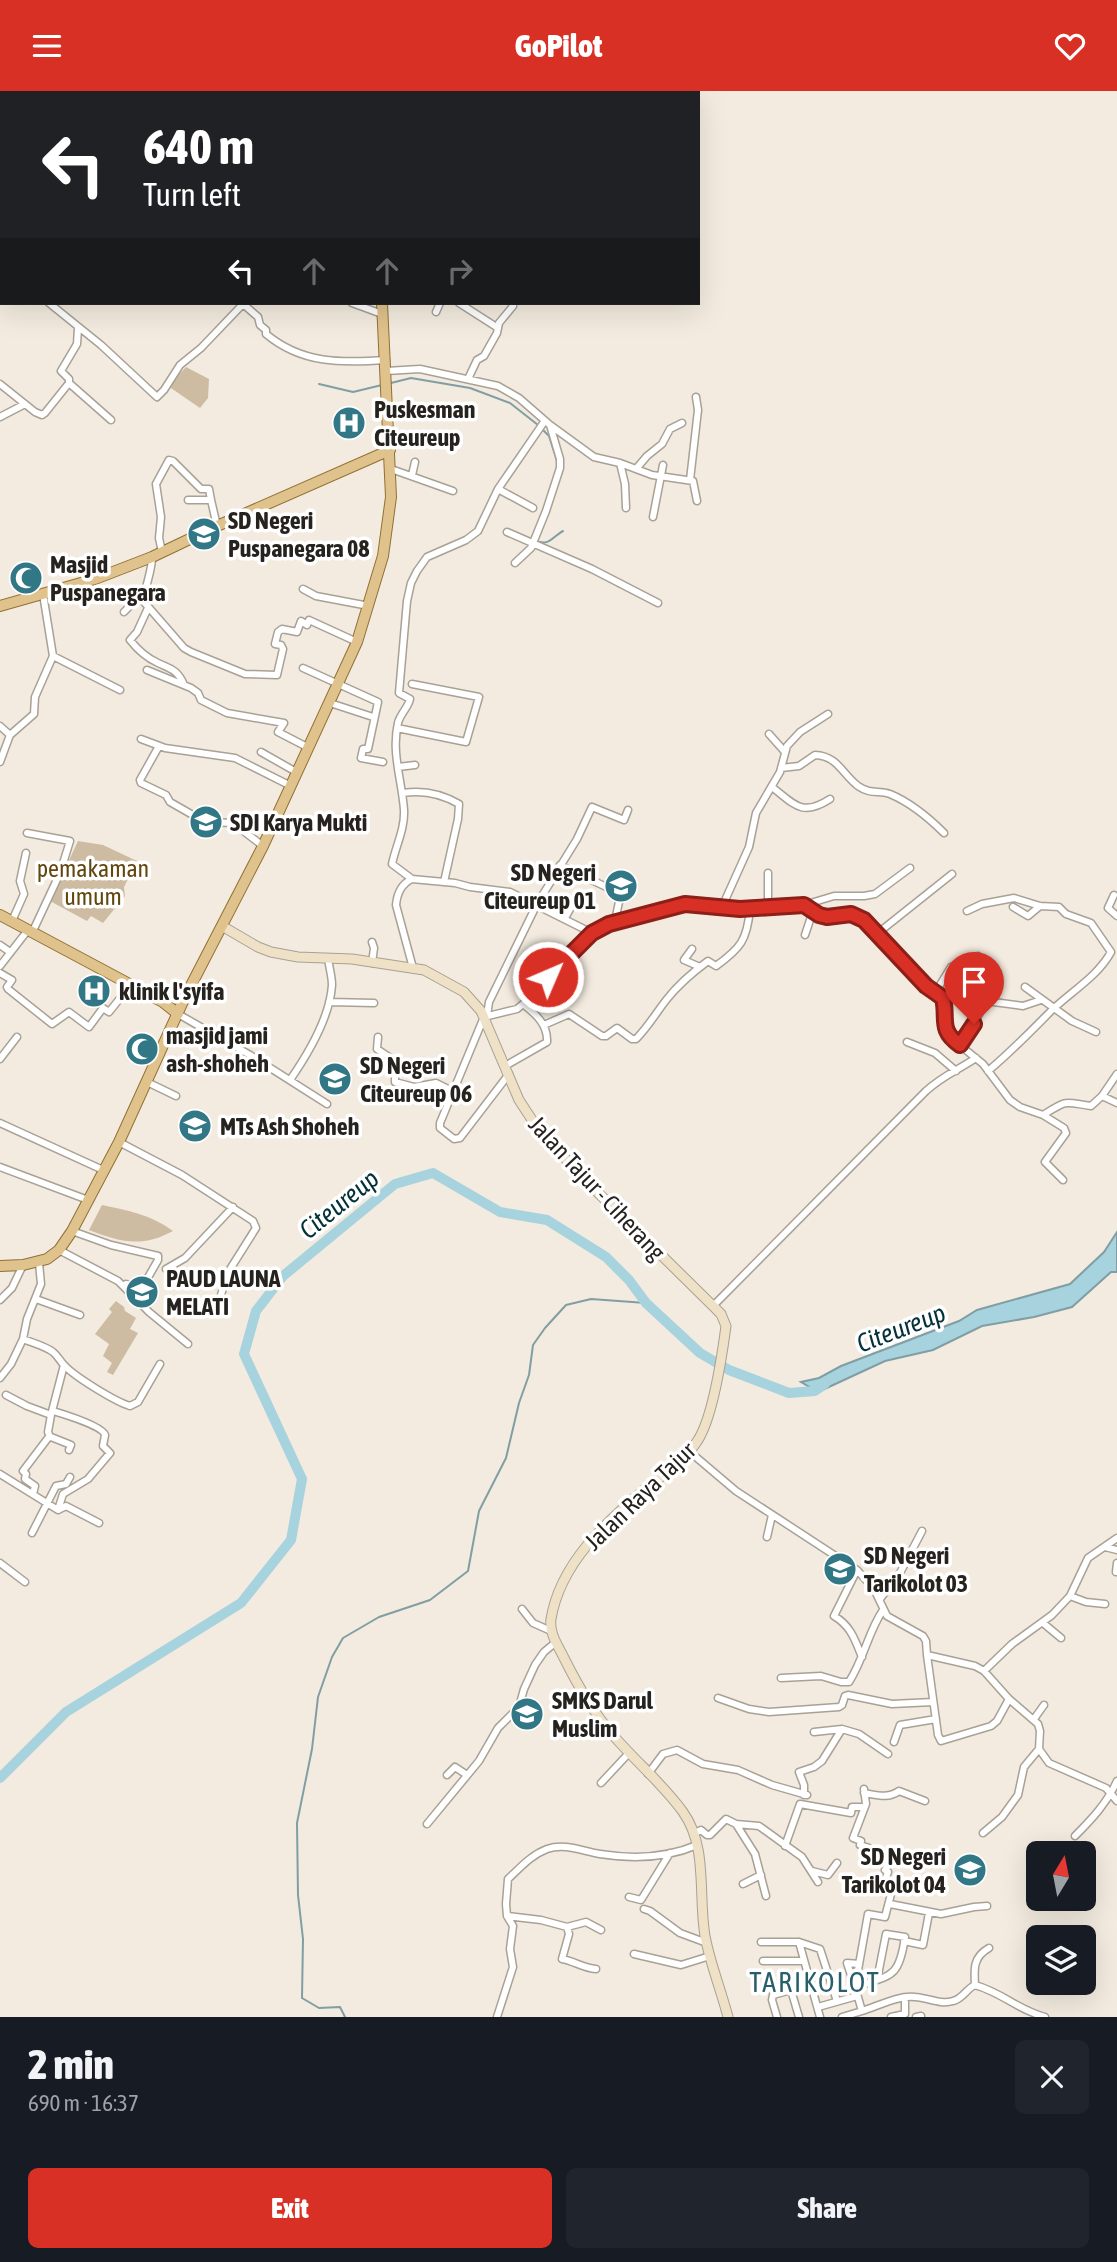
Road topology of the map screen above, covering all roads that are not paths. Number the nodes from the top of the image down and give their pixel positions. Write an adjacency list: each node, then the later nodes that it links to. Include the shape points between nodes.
1 (51, 305): 11 (street)
2 (241, 305): 11 (street, via 178,366 157,397)
3 (245, 305): 13 (street, via 282,347 303,356)
4 (357, 305): 10 (street)
5 (382, 305): 10 (main road)
6 (439, 305): 9 (street)
7 (462, 305): 12 (street)
8 (513, 306): 12 (street)
9 (436, 312)
10 (382, 314): 13 (main road)
11 (78, 328): 15 (street, via 77,344 61,371)
12 (498, 328): 14 (street)
13 (386, 368): 14 (street, via 420,369); 23 (main road)
14 (468, 379): 22 (street, via 507,390)
15 (69, 383): 18 (street, via 42,415); 20 (street)
16 (0, 384): 18 (street)
17 (696, 397): 31 (street)
18 (25, 404): 19 (street)
19 (0, 417)
20 (111, 420)
21 (682, 423): 28 (street, via 670,429 662,444)
22 (544, 425): 25 (street, via 588,455); 32 (street); 42 (street, via 560,468)
23 (390, 450): 27 (main road); 40 (main road)
24 (415, 462): 29 (street)
25 (620, 463): 28 (street); 38 (street)
26 (663, 465): 30 (street)
27 (391, 469): 29 (street); 50 (main road, via 387,540)
28 (636, 469): 30 (street)
29 (412, 475): 33 (street)
30 (660, 477): 31 (street); 39 (street)
31 (690, 479): 36 (street)
32 (498, 489): 37 (street); 65 (street, via 478,531 427,557 411,583 399,694 410,699)
33 (453, 491)
34 (188, 500): 35 (street)
35 (211, 500): 40 (street); 43 (street, via 209,489 201,489 170,460 156,484 161,520)
36 (697, 501)
37 (533, 508)
38 (626, 508)
39 (653, 517)
40 (217, 526): 43 (main road)
41 (507, 532): 42 (street)
42 (532, 542): 44 (street); 48 (street)
43 (157, 554): 46 (street); 47 (main road)
44 (515, 562)
45 (303, 589): 50 (street, via 316,596)
46 (145, 590): 51 (street); 52 (street)
47 (43, 594): 49 (main road); 54 (street)
48 (659, 603)
49 (0, 606)
50 (369, 606): 53 (main road)
51 (148, 608): 53 (street, via 184,648 251,675 278,675 283,649 275,644 278,632 297,632 301,621 307,625 309,620); 59 (street, via 130,640 176,672)
52 (124, 612)
53 (356, 642): 57 (main road)
54 (53, 656): 60 (street); 67 (street, via 35,697 35,712)
55 (303, 669): 57 (street)
56 (147, 670): 59 (street)
57 (339, 683): 61 (main road); 63 (street, via 375,699)
58 (412, 684): 65 (street, via 479,697 466,742)
59 (184, 685): 70 (street, via 227,713 284,723 278,732)
60 (120, 690)
61 (330, 702): 63 (street); 70 (main road)
62 (828, 714): 71 (street, via 794,737)
63 (373, 717): 74 (street, via 368,749 363,749 361,758)
64 (0, 726): 67 (street)
65 (397, 728): 76 (street)
66 (769, 734): 71 (street)
67 (10, 735): 73 (street)
68 (141, 739): 69 (street)
69 (159, 746): 79 (street, via 229,756); 86 (street, via 141,783 198,818 233,823)
70 (309, 748): 78 (main road)
71 (785, 751): 77 (street)
72 (261, 752): 78 (street)
73 (0, 762)
74 (383, 762)
75 (415, 765): 76 (street)
76 (398, 767): 81 (street)
77 (781, 768): 80 (street); 85 (street, via 799,766 815,755 828,757 860,788 890,795)
78 (298, 773): 79 (main road)
79 (291, 786): 86 (main road)
80 (772, 787): 82 (street, via 805,808); 99 (street, via 757,813 749,847)
81 (402, 793): 92 (street, via 403,824 392,864); 93 (street, via 421,791 459,804)
82 (830, 799)
83 (628, 810): 88 (street, via 624,820 592,806)
84 (27, 833): 111 (street, via 70,841 60,873)
85 (944, 833)
86 (263, 846): 110 (main road)
87 (26, 853): 108 (street, via 20,881 24,894)
88 (560, 865): 96 (street); 109 (street, via 619,893)
89 (910, 868): 97 (street, via 875,894 834,896)
90 (768, 873): 100 (street)
91 (952, 873): 113 (street)
92 (412, 879): 93 (street); 124 (street, via 402,886 396,905)
93 (444, 882): 96 (street, via 502,890)
94 (1114, 895): 106 (street, via 1108,908)
95 (575, 900): 107 (street)
96 (537, 904): 107 (street); 137 (street)
97 (804, 905): 100 (street); 103 (street)
98 (1040, 906): 101 (street, via 1028,916); 104 (street, via 1014,898); 135 (street, via 1059,907 1089,922 1111,952 1087,982)
99 (722, 907): 102 (street); 109 (street, via 685,904)
100 (768, 907): 102 (street)
101 (1013, 907)
102 (750, 909): 123 (street, via 743,941 716,966 709,961)
103 (813, 911): 113 (street, via 827,917 857,915); 114 (street)
104 (967, 912)
105 (0, 915): 108 (main road)
106 (1117, 916)
107 (565, 918): 112 (street)
108 (12, 921): 111 (main road)
109 (615, 921): 112 (street)
110 (222, 926): 120 (main road, Jalan Tajur - Ciherang, via 271,952); 129 (main road)
111 (30, 931): 118 (street); 126 (main road)
112 (592, 933): 134 (street)
113 (878, 933): 128 (street)
114 (804, 935)
115 (372, 942): 121 (street)
116 (0, 945): 118 (street)
117 (692, 949): 123 (street, via 684,960)
118 (10, 952): 122 (street)
119 (978, 956): 128 (street, via 951,967)
120 (327, 958): 121 (main road, Jalan Tajur - Ciherang); 132 (street, via 332,982); 150 (street, via 326,1003)
121 (372, 963): 124 (main road, Jalan Tajur - Ciherang)
122 (0, 966)
123 (700, 967): 138 (street, via 635,1040 618,1028 602,1036 569,1014)
124 (413, 968): 137 (main road, Jalan Tajur - Ciherang, via 434,974 464,992)
125 (0, 973): 126 (street, via 12,980 8,989 52,1024 69,1012 89,1027 103,1008 109,1012)
126 (130, 986): 131 (main road)
127 (1025, 987): 130 (street)
128 (935, 993): 143 (street, via 944,1001 948,1034)
129 (185, 997): 131 (main road); 136 (main road)
130 (1041, 1000): 135 (street); 143 (street, via 1023,1006 986,1001)
131 (163, 1002): 136 (main road)
132 (329, 1002): 133 (street); 150 (street, via 309,1051)
133 (374, 1003)
134 (523, 1004): 137 (street); 138 (street)
135 (1055, 1007): 139 (street); 148 (street)
136 (178, 1014): 150 (street); 151 (main road)
137 (486, 1016): 146 (main road, Jalan Tajur - Ciherang); 152 (street)
138 (544, 1025): 146 (street, via 547,1042)
139 (1096, 1032)
140 (17, 1037): 145 (street)
141 (378, 1037): 152 (street, via 377,1049 395,1062 395,1081 414,1087 436,1083)
142 (907, 1042): 147 (street, via 935,1053)
143 (960, 1045): 144 (street)
144 (976, 1058): 147 (street); 148 (street)
145 (0, 1059)
146 (507, 1070): 152 (street, via 457,1139 439,1126); 174 (main road, Jalan Tajur - Ciherang, via 526,1112 552,1146)
147 (956, 1071): 174 (street, via 941,1077 908,1108)
148 (988, 1071): 157 (street, via 1010,1100)
149 (1117, 1074): 154 (street)
150 (289, 1079): 156 (street)
151 (147, 1082): 153 (street); 159 (main road)
152 (454, 1092)
153 (176, 1096)
154 (1102, 1096): 155 (street); 157 (street, via 1091,1106 1066,1102)
155 (1117, 1103)
156 (327, 1104)
157 (1043, 1115): 162 (street, via 1066,1133 1045,1162)
158 (0, 1123): 161 (street)
159 (118, 1142): 161 (main road); 164 (street)
160 (0, 1167): 163 (street)
161 (103, 1170): 163 (main road)
162 (1063, 1180)
163 (88, 1200): 165 (main road)
164 (233, 1207): 170 (street, via 185,1258); 175 (street, via 256,1228 227,1274 219,1302)
165 (72, 1231): 166 (main road); 171 (street, via 158,1257 142,1288)
166 (59, 1249): 167 (main road); 171 (street)
167 (39, 1263): 168 (main road); 172 (street, via 42,1279)
168 (23, 1265): 169 (main road); 173 (street)
169 (0, 1266)
170 (166, 1269)
171 (125, 1287): 178 (street)
172 (36, 1299): 176 (street); 177 (street)
173 (0, 1300)
174 (713, 1306): 182 (main road, Jalan Tajur - Ciherang, via 726,1326)
175 (204, 1309)
176 (80, 1315)
177 (23, 1339): 180 (street, via 48,1349); 181 (street)
178 (188, 1345)
179 (160, 1364): 180 (street, via 131,1406)
180 (64, 1365): 184 (street)
181 (0, 1378)
182 (717, 1380): 187 (main road, Jalan Raya Tajur, via 699,1440)
183 (6, 1395): 184 (street)
184 (52, 1413): 185 (street); 192 (street, via 96,1426 105,1434 103,1446 110,1453 88,1479 63,1495)
185 (50, 1437): 186 (street, via 71,1445); 190 (street, via 23,1471 36,1487)
186 (69, 1450)
187 (690, 1452): 193 (street, via 724,1483); 212 (main road, Jalan Raya Tajur, via 619,1511 577,1559 563,1583)
188 (0, 1474): 190 (street)
189 (70, 1477): 191 (street, via 65,1485 57,1486)
190 (33, 1494): 191 (street)
191 (48, 1504): 192 (street); 196 (street)
192 (58, 1510): 194 (street, via 66,1506)
193 (772, 1515): 197 (street); 203 (street)
194 (99, 1523)
195 (922, 1531): 207 (street)
196 (32, 1533)
197 (767, 1537)
198 (1117, 1538): 199 (street)
199 (1105, 1547): 200 (street); 206 (street, via 1086,1562)
200 (1117, 1550)
201 (1117, 1563): 204 (street)
202 (0, 1564): 205 (street)
203 (857, 1570): 207 (street); 216 (street, via 834,1616 850,1629)
204 (1116, 1572)
205 (25, 1582)
206 (1070, 1596): 208 (street); 211 (street)
207 (880, 1599): 210 (street)
208 (1105, 1604)
209 (522, 1609): 212 (street, via 533,1623)
210 (883, 1609): 215 (street, via 893,1621 923,1636); 216 (street)
211 (1043, 1623): 213 (street); 217 (street)
212 (551, 1631): 214 (main road)
213 (1061, 1638)
214 (556, 1643): 231 (main road, via 596,1714); 235 (street, via 535,1665 522,1704 493,1734)
215 (927, 1655): 217 (street); 223 (street)
216 (862, 1658): 219 (street)
217 (984, 1671): 222 (street)
218 (781, 1678): 219 (street, via 821,1676)
219 (847, 1683): 220 (street)
220 (846, 1695): 221 (street, via 839,1707 774,1712); 223 (street, via 892,1704)
221 (718, 1699)
222 (1009, 1699): 225 (street, via 991,1726 946,1740 939,1738); 226 (street)
223 (933, 1702): 225 (street)
224 (1044, 1705): 226 (street)
225 (936, 1719): 229 (street, via 900,1725)
226 (1034, 1719): 230 (street, via 1040,1731)
227 (842, 1729): 228 (street); 232 (street, via 859,1734); 238 (street, via 822,1761 799,1772 805,1795)
228 (814, 1733)
229 (894, 1742)
230 (1039, 1749): 239 (street, via 1053,1765 1093,1781); 247 (street, via 1024,1767 1018,1795)
231 (629, 1753): 233 (main road); 237 (street)
232 (888, 1754)
233 (648, 1774): 238 (street, via 663,1753 677,1750 703,1764 747,1773); 246 (main road, via 681,1809)
234 (447, 1775): 235 (street, via 456,1767)
235 (467, 1775): 244 (street)
236 (1117, 1781): 239 (street)
237 (601, 1783)
238 (796, 1793): 242 (street, via 793,1802)
239 (1111, 1794): 241 (street); 248 (street)
240 (925, 1801): 243 (street, via 899,1791 892,1796 864,1791)
241 (1117, 1801)
242 (800, 1804): 243 (street, via 851,1813 852,1807); 250 (street)
243 (864, 1807): 259 (street, via 853,1838 889,1864 883,1887 891,1895)
244 (427, 1823)
245 (736, 1824): 246 (street, via 725,1819 710,1835); 250 (street, via 756,1825); 254 (street, via 755,1854)
246 (695, 1833): 249 (main road)
247 (983, 1833)
248 (1075, 1836)
249 (696, 1845): 251 (street); 269 (main road)
250 (785, 1846): 253 (street)
251 (670, 1853): 258 (street, via 641,1900); 263 (street, via 611,1855 563,1846 544,1850 508,1879)
252 (837, 1863): 253 (street, via 828,1875)
253 (812, 1871): 255 (street)
254 (761, 1875): 256 (street); 257 (street)
255 (818, 1882)
256 (743, 1884)
257 (766, 1896)
258 (629, 1897)
259 (890, 1904): 262 (street); 275 (street, via 885,1917 868,1915)
260 (988, 1906): 262 (street)
261 (644, 1909): 269 (street, via 680,1933)
262 (929, 1913): 266 (street, via 923,1945)
263 (507, 1916): 264 (street); 287 (street, via 513,1926 513,1967)
264 (567, 1927): 265 (street, via 586,1922); 276 (street, via 562,1959)
265 (601, 1930)
266 (904, 1941): 277 (street, via 901,1963); 277 (street, via 905,1937 886,1934)
267 (761, 1942): 268 (street)
268 (799, 1942): 274 (street); 281 (street, via 822,1951)
269 (706, 1943): 272 (main road)
270 (989, 1948): 278 (street, via 976,1959)
271 (635, 1954): 272 (street, via 681,1965)
272 (710, 1956): 288 (main road)
273 (763, 1961): 274 (street)
274 (804, 1961): 283 (street)
275 (859, 1964): 279 (street); 279 (street, via 847,1963)
276 (596, 1969)
277 (877, 1980): 279 (street)
278 (975, 1985): 284 (street, via 953,2001 913,1997); 285 (street, via 1004,1996)
279 (855, 1987): 280 (street)
280 (858, 1996): 281 (street); 284 (street)
281 (837, 2001): 283 (street)
282 (905, 2002): 286 (street, via 905,2014)
283 (818, 2007): 291 (street)
284 (862, 2011): 292 (street)
285 (1028, 2015): 293 (street)
286 (891, 2016)
287 (497, 2017)
288 (728, 2017)
289 (778, 2017): 290 (street, via 773,1995 791,1990)
290 (799, 2017)
291 (820, 2017)
292 (842, 2017)
293 (1045, 2017)

